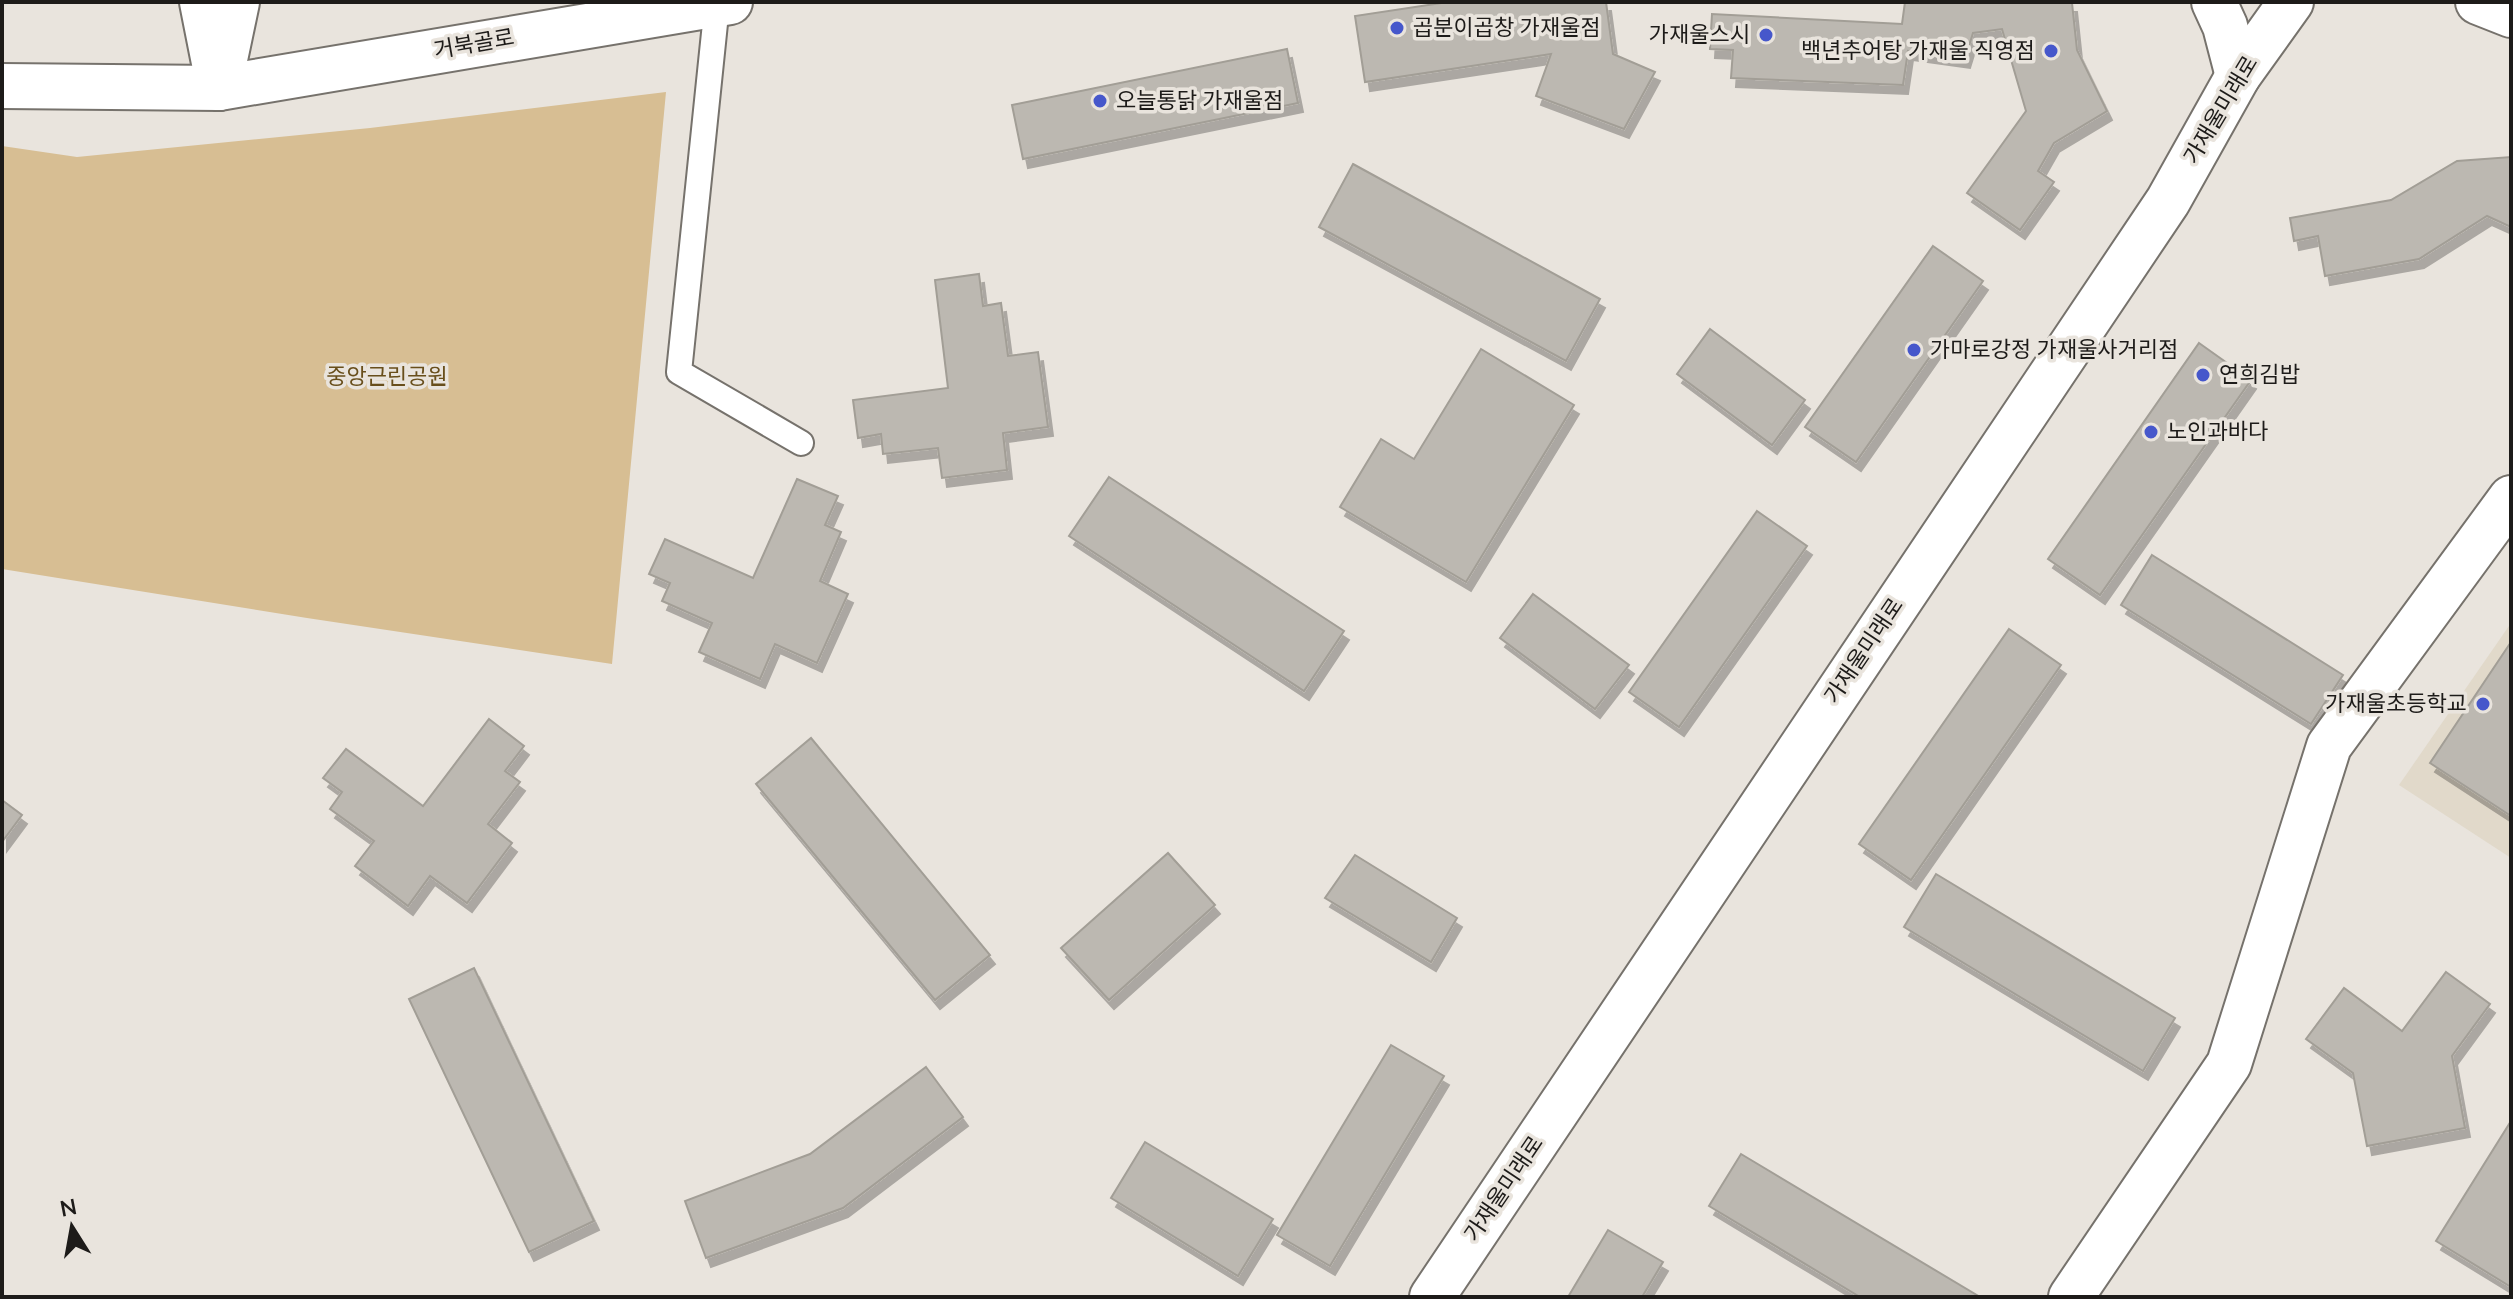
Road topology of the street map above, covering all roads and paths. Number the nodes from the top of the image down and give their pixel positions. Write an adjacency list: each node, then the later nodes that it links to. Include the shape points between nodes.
1 (202, 2): 10 (main road)
2 (237, 2): 10 (main road)
3 (2214, 2): 8 (main road)
4 (2291, 2): 8 (main road, 가재울미래로)
5 (2478, 2): 7 (main road)
6 (724, 3): 10 (main road, 거북골로); 11 (lane, via 679,372)
7 (2511, 15)
8 (2238, 76): 13 (main road, 가재울미래로, via 2168,201)
9 (2, 86): 10 (main road, 거북골로)
10 (219, 88)
11 (801, 443)
12 (2511, 498): 14 (main road, via 2329,746 2229,1064)
13 (1432, 1297)
14 (2071, 1297)

